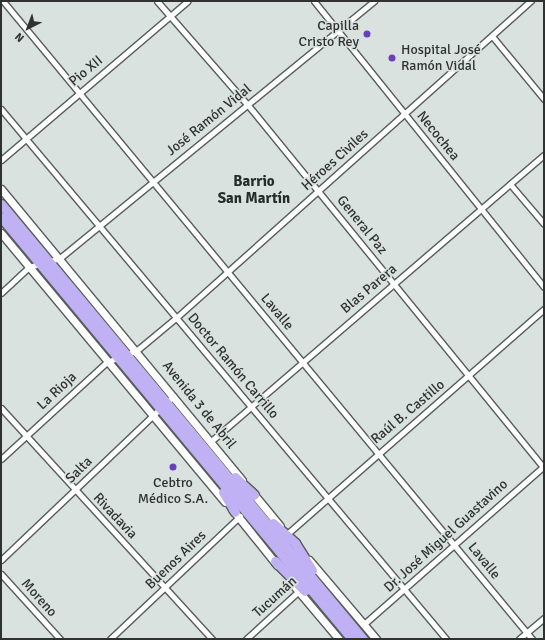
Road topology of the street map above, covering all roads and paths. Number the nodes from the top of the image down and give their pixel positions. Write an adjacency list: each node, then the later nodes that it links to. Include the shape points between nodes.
1 (157, 1): 7 (street, General Paz)
2 (188, 1): 7 (street, Pio XII)
3 (314, 1): 8 (street, Necochea)
4 (374, 1): 8 (street, José Ramón Vidal)
5 (531, 1): 9 (street, Héroes Civiles)
6 (4, 3): 10 (street, Lavalle)
7 (170, 16): 10 (street, Pio XII); 12 (street, General Paz)
8 (339, 30): 12 (street, José Ramón Vidal); 14 (street, Necochea)
9 (492, 36): 11 (street); 14 (street, Héroes Civiles)
10 (79, 92): 15 (street, Pio XII); 18 (street, Lavalle)
11 (544, 99)
12 (248, 104): 18 (street, José Ramón Vidal); 21 (street, General Paz)
13 (1, 109): 15 (street, Doctor Ramón Carrillo)
14 (404, 113): 21 (street, Héroes Civiles); 23 (street, Necochea)
15 (26, 139): 17 (street, Pio XII); 26 (street, Doctor Ramón Carrillo)
16 (544, 155): 19 (street, Blas Parera)
17 (1, 160)
18 (154, 180): 26 (street, José Ramón Vidal); 31 (street, Lavalle)
19 (510, 184): 23 (street, Blas Parera); 25 (street)
20 (1, 189): 28 (main road, Avenida 3 de Abril)
21 (319, 191): 31 (street, Héroes Civiles); 32 (street, General Paz)
22 (1, 204): 29 (highway)
23 (481, 209): 32 (street, Blas Parera); 33 (street, Necochea)
24 (1, 217): 29 (highway)
25 (544, 224)
26 (100, 226): 28 (street, José Ramón Vidal); 36 (street, Doctor Ramón Carrillo)
27 (1, 233): 30 (main road, Avenida 3 de Abril)
28 (60, 258): 29 (street, José Ramón Vidal); 37 (main road, Avenida 3 de Abril)
29 (45, 264): 30 (street, José Ramón Vidal); 38 (highway)
30 (29, 267): 34 (street); 40 (main road, Avenida 3 de Abril)
31 (228, 272): 36 (street, Héroes Civiles); 39 (street, Lavalle)
32 (394, 284): 39 (street, Blas Parera); 41 (street, General Paz)
33 (544, 287)
34 (1, 293)
35 (544, 309): 41 (street, Raúl B. Castillo)
36 (177, 317): 37 (street, Héroes Civiles); 44 (street, Doctor Ramón Carrillo)
37 (136, 352): 38 (street, La Rioja); 42 (main road, Avenida 3 de Abril)
38 (121, 357): 40 (street, La Rioja); 43 (highway)
39 (303, 361): 44 (street, Blas Parera); 50 (street, Lavalle)
40 (106, 362): 46 (main road, Avenida 3 de Abril); 48 (street, La Rioja)
41 (468, 377): 50 (street, Raúl B. Castillo); 52 (street, General Paz)
42 (173, 396): 43 (street, Salta); 49 (main road, Avenida 3 de Abril)
43 (162, 406): 46 (street, Salta); 47 (highway)
44 (251, 406): 49 (street, Blas Parera); 54 (street, Doctor Ramón Carrillo)
45 (1, 408): 48 (street, Rivadavia)
46 (151, 415): 53 (street, Salta); 55 (main road, Avenida 3 de Abril)
47 (185, 433): 55 (highway); 55 (highway)
48 (26, 436): 51 (street, La Rioja); 53 (street, Rivadavia)
49 (210, 442): 55 (main road, Avenida 3 de Abril)
50 (378, 452): 54 (street, Raúl B. Castillo); 57 (street, Lavalle)
51 (1, 458)
52 (544, 467): 57 (street, Dr. José Miguel Guastavino)
53 (75, 491): 59 (street, Salta); 63 (street, Rivadavia)
54 (326, 496): 56 (street, Raúl B. Castillo); 64 (street, Doctor Ramón Carrillo)
55 (248, 506): 56 (main road, Avenida 3 de Abril); 58 (highway); 60 (main road, Avenida 3 de Abril); 62 (highway, Avenida 3 de Abril); 63 (street, Buenos Aires)
56 (287, 534): 58 (main road, Avenida 3 de Abril)
57 (453, 542): 64 (street, Dr. José Miguel Guastavino); 67 (street, Lavalle)
58 (295, 543): 62 (highway)
59 (1, 560)
60 (275, 561): 62 (highway)
61 (1, 574): 69 (street, Moreno)
62 (309, 581): 66 (main road, Avenida 3 de Abril); 68 (highway); 68 (highway); 72 (street, Tucumán); 73 (main road, Avenida 3 de Abril)
63 (164, 588): 70 (street, Buenos Aires); 71 (street, Rivadavia)
64 (404, 590): 66 (street, Dr. José Miguel Guastavino); 75 (street, Doctor Ramón Carrillo)
65 (544, 618): 67 (street)
66 (364, 624): 74 (main road, Avenida 3 de Abril)
67 (527, 632): 76 (street); 77 (street, Lavalle)
68 (357, 638)
69 (60, 639)
70 (110, 639)
71 (212, 639)
72 (246, 639)
73 (339, 639)
74 (376, 639)
75 (446, 639)
76 (519, 639)
77 (532, 639)

